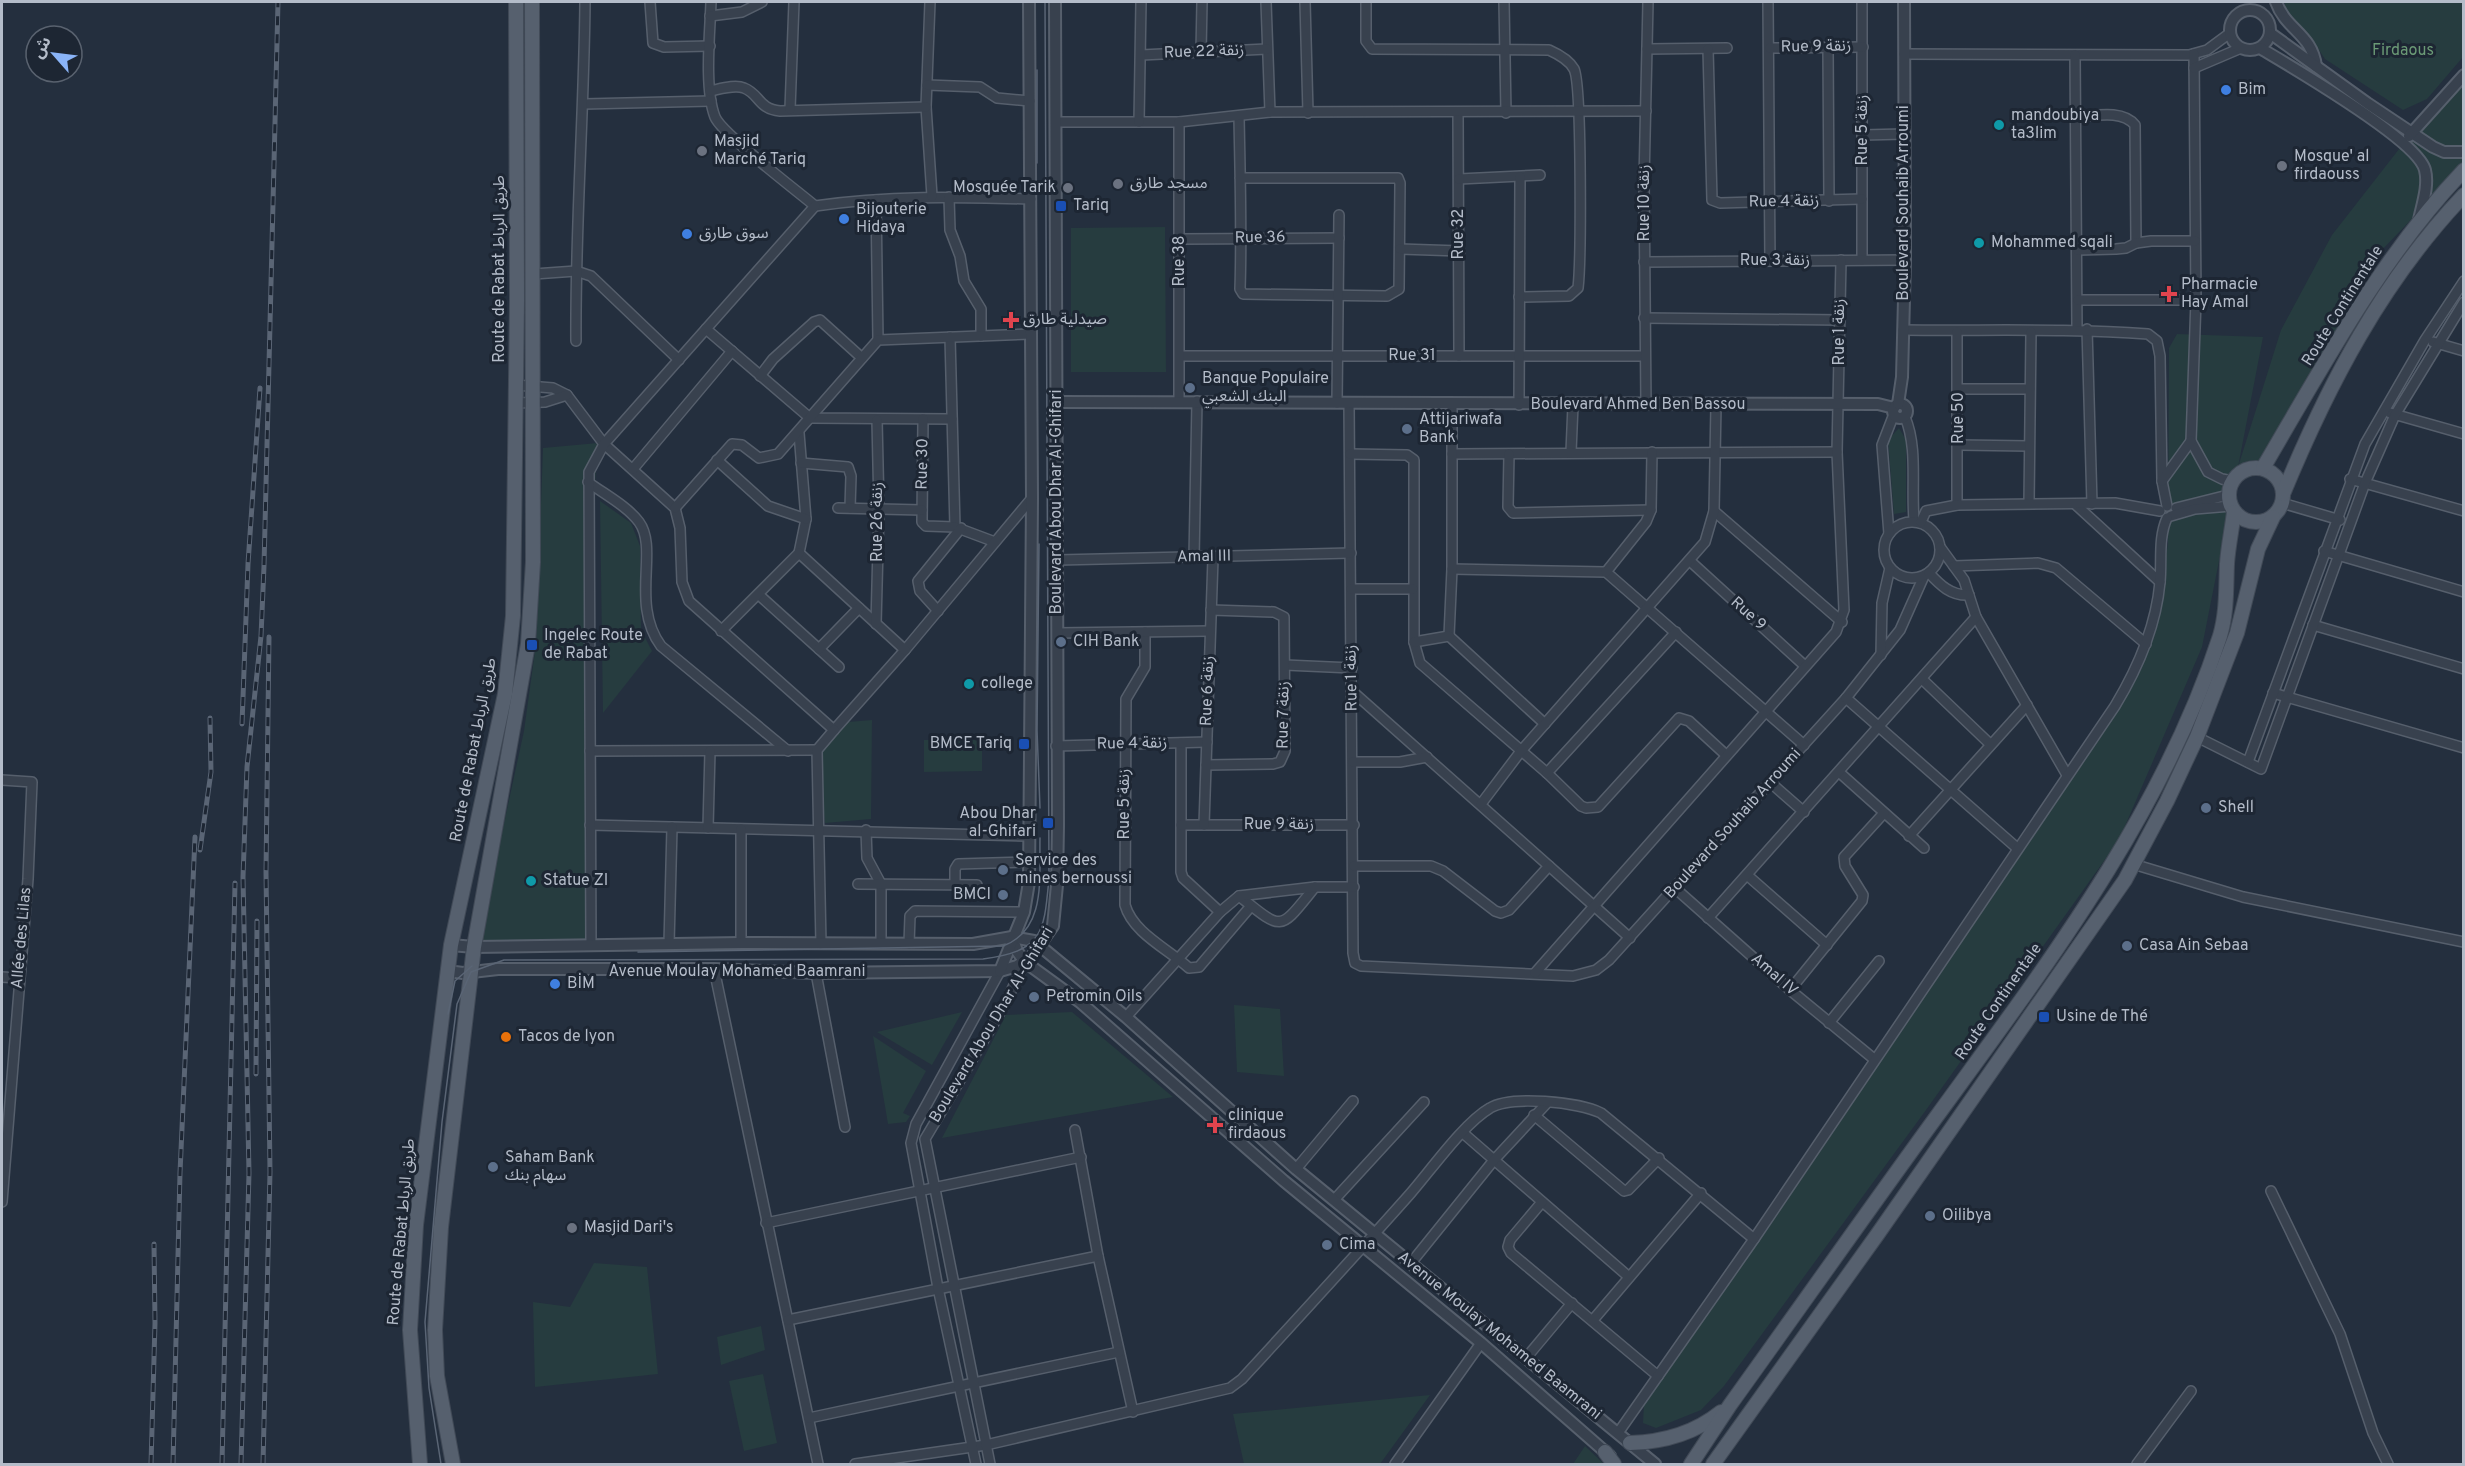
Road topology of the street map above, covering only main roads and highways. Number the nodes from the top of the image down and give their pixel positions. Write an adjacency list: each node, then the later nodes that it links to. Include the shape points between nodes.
1 (516, 2): 5 (main road, Route de Rabat طريق الرباط)
2 (532, 2): 6 (main road, Route de Rabat طريق الرباط)
3 (2463, 170): 7 (main road, Route Continentale, via 2419,220 2349,324)
4 (2463, 195): 8 (main road, Route Continentale, via 2403,266 2347,355 2307,437)
5 (517, 274): 6 (main road); 14 (main road, Route de Rabat طريق الرباط, via 516,562 511,649 493,754 451,945 416,1225 411,1354)
6 (534, 274): 15 (main road, Route de Rabat طريق الرباط, via 533,562 528,644 474,947 441,1227 435,1330 437,1376)
7 (2263, 468): 8 (main road, via 2277,478); 9 (main road, via 2248,468 2232,481)
8 (2283, 498): 10 (main road)
9 (2231, 504): 10 (main road, via 2240,518 2257,523); 11 (main road, Route Continentale, via 2225,614 2220,636 2186,722 2144,808 2084,909 1992,1043)
10 (2273, 517): 18 (main road, Route Continentale, via 2258,549 2236,633 2197,737 2133,864 2004,1054)
11 (1730, 1405): 12 (main road, via 1705,1424 1683,1434); 17 (main road, Route Continentale)
12 (1630, 1443)
13 (1605, 1452): 16 (main road)
14 (420, 1464)
15 (453, 1464)
16 (1614, 1464)
17 (1690, 1464)
18 (1713, 1464)

